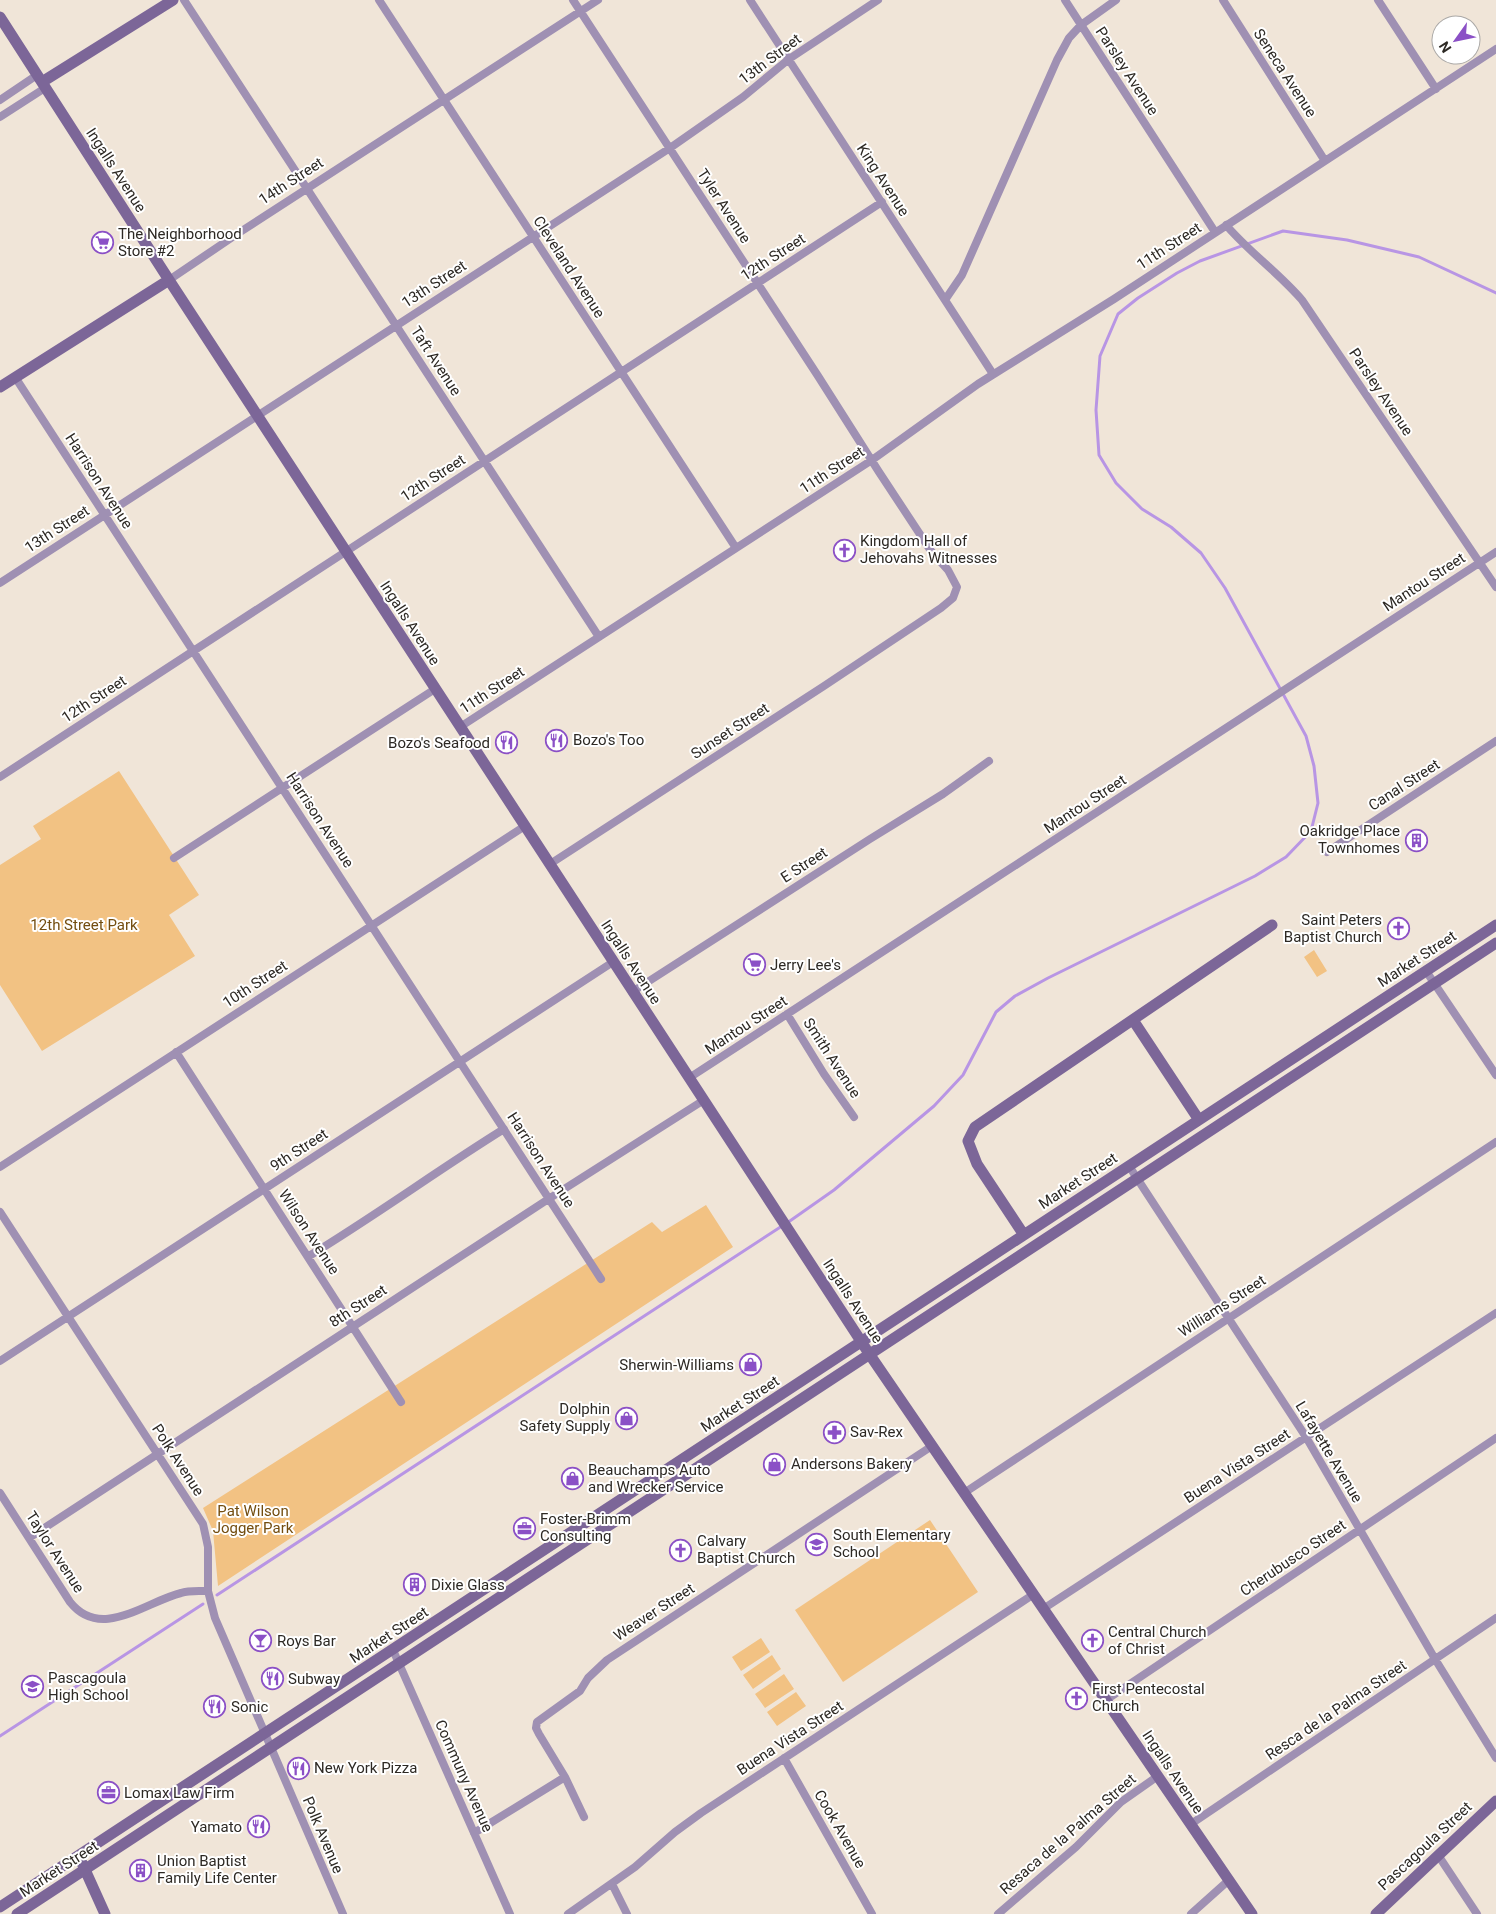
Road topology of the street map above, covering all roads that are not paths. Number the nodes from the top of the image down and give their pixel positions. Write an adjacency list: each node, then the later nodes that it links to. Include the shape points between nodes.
1 (173, 0): 17 (main road)
2 (184, 0): 24 (street, Taft Avenue)
3 (379, 0): 19 (street, Cleveland Avenue)
4 (573, 0): 12 (street, Tyler Avenue)
5 (598, 0): 12 (street, 14th Street)
6 (750, 0): 16 (street, King Avenue)
7 (878, 0): 16 (street, 13th Street)
8 (1065, 0): 14 (street, Parsley Avenue)
9 (1116, 0): 14 (street)
10 (1222, 0): 23 (street, Seneca Avenue)
11 (1378, 0): 18 (street)
12 (580, 11): 19 (street, 14th Street); 22 (street, Tyler Avenue)
13 (0, 17): 17 (main road, Ingalls Avenue)
14 (1081, 25): 27 (street, Parsley Avenue); 32 (street, via 1069,38 1057,60 962,275)
15 (1496, 49): 18 (street)
16 (789, 59): 22 (street, 13th Street, via 736,102); 25 (street, King Avenue)
17 (41, 82): 20 (street); 21 (street); 29 (main road, Ingalls Avenue)
18 (1436, 89): 23 (street)
19 (443, 99): 24 (street, 14th Street); 28 (street, Cleveland Avenue)
20 (0, 100)
21 (0, 118)
22 (670, 148): 28 (street, 13th Street); 30 (street, Tyler Avenue)
23 (1325, 160): 26 (street)
24 (306, 189): 29 (street, 14th Street); 34 (street, Taft Avenue)
25 (882, 202): 30 (street, 12th Street); 32 (street, King Avenue)
26 (1226, 225): 27 (street, 11th Street); 47 (street, Parsley Avenue, via 1302,300)
27 (1215, 232): 31 (street, 11th Street)
28 (533, 236): 34 (street, 13th Street); 35 (street, Cleveland Avenue)
29 (169, 280): 37 (main road, 14th Street); 39 (main road, Ingalls Avenue)
30 (758, 283): 35 (street, 12th Street); 40 (street, Tyler Avenue)
31 (1114, 298): 33 (street); 36 (street, 11th Street)
32 (945, 300): 36 (street, King Avenue)
33 (1119, 306)
34 (396, 325): 39 (street, 13th Street); 41 (street, Taft Avenue)
35 (622, 373): 41 (street, 12th Street); 44 (street, Cleveland Avenue)
36 (993, 374): 40 (street, 11th Street)
37 (14, 377): 38 (main road, 14th Street); 42 (street, Harrison Avenue)
38 (0, 387)
39 (257, 415): 42 (street, 13th Street); 45 (main road, Ingalls Avenue)
40 (872, 460): 43 (street, Tyler Avenue); 44 (street, 11th Street)
41 (484, 461): 45 (street, 12th Street); 50 (street, Taft Avenue)
42 (104, 515): 48 (street, 13th Street); 51 (street, Harrison Avenue)
43 (916, 528): 61 (street, Sunset Street, via 948,570 957,587 954,598)
44 (736, 548): 50 (street, 11th Street)
45 (346, 552): 51 (street, 12th Street); 52 (main road, Ingalls Avenue)
46 (1496, 552): 47 (street, Mantou Street)
47 (1479, 563): 49 (street, Parsley Avenue); 70 (street, Mantou Street)
48 (0, 582)
49 (1496, 587)
50 (599, 637): 53 (street, 11th Street)
51 (193, 651): 56 (street, 12th Street); 57 (street, Harrison Avenue)
52 (435, 689): 53 (main road, Ingalls Avenue); 57 (street)
53 (460, 726): 58 (main road, Ingalls Avenue)
54 (1496, 741): 59 (street, Canal Street)
55 (989, 761): 69 (street, E Street, via 943,794)
56 (0, 777)
57 (282, 788): 60 (street); 62 (street, Harrison Avenue)
58 (525, 826): 61 (main road, Ingalls Avenue); 62 (street, 10th Street)
59 (1326, 852)
60 (174, 858)
61 (550, 864): 66 (main road, Ingalls Avenue)
62 (371, 925): 72 (street, 10th Street); 73 (street, Harrison Avenue)
63 (1272, 925): 71 (main road)
64 (1496, 925): 67 (main road, Market Street)
65 (1496, 943): 68 (main road, Market Street)
66 (613, 962): 69 (main road, Ingalls Avenue); 73 (street, 9th Street)
67 (1426, 971): 68 (street); 78 (main road, Market Street)
68 (1435, 983): 74 (street); 83 (main road, Market Street)
69 (632, 992): 75 (main road, Ingalls Avenue)
70 (787, 1014): 75 (street, Mantou Street); 77 (street, Smith Avenue)
71 (1133, 1020): 78 (main road); 87 (main road, via 975,1127 968,1141 977,1164)
72 (176, 1052): 81 (street, 10th Street); 84 (street, Wilson Avenue)
73 (461, 1061): 79 (street, Harrison Avenue); 84 (street, 9th Street)
74 (1496, 1075)
75 (689, 1078): 76 (main road, Ingalls Avenue)
76 (704, 1100): 85 (street, 8th Street); 94 (main road, Ingalls Avenue)
77 (854, 1117)
78 (1199, 1120): 82 (main road, Market Street)
79 (504, 1129): 85 (street, Harrison Avenue); 88 (street)
80 (1496, 1142): 92 (street, Williams Street)
81 (0, 1166)
82 (1129, 1166): 83 (street, Lafayette Avenue); 87 (main road, Market Street)
83 (1137, 1179): 92 (street, Lafayette Avenue); 95 (main road, Market Street)
84 (265, 1188): 88 (street, Wilson Avenue); 91 (street, 9th Street)
85 (550, 1198): 89 (street, Harrison Avenue); 93 (street, 8th Street)
86 (0, 1212): 91 (street, Polk Avenue)
87 (1024, 1235): 94 (main road, Market Street)
88 (308, 1256): 93 (street, Wilson Avenue)
89 (601, 1279)
90 (1496, 1313): 98 (street, Buena Vista Street)
91 (68, 1316): 96 (street, 9th Street); 101 (street, Polk Avenue)
92 (1228, 1319): 98 (street, Lafayette Avenue); 103 (street, Williams Street)
93 (353, 1326): 97 (street, Wilson Avenue); 101 (street, 8th Street)
94 (862, 1342): 95 (main road, Ingalls Avenue); 110 (main road, Market Street)
95 (870, 1355): 100 (main road, Ingalls Avenue); 112 (main road, Market Street)
96 (0, 1361)
97 (401, 1402)
98 (1306, 1437): 104 (street, Lafayette Avenue); 108 (street, Buena Vista Street)
99 (1496, 1438): 104 (street, Cherubusco Street)
100 (932, 1446): 103 (main road, Ingalls Avenue); 119 (street, Weaver Street, via 607,1660 588,1678 580,1691 537,1722 539,1734)
101 (158, 1453): 105 (street, 8th Street); 106 (street, Polk Avenue, via 206,1532)
102 (0, 1493): 105 (street, Taylor Avenue)
103 (964, 1493): 107 (main road, Ingalls Avenue)
104 (1360, 1529): 111 (street, Lafayette Avenue); 113 (street, Cherubusco Street)
105 (29, 1538): 106 (street, Taylor Avenue, via 74,1607 85,1616 110,1619 181,1593)
106 (208, 1591): 114 (street, Polk Avenue, via 220,1632)
107 (1034, 1594): 108 (main road, Ingalls Avenue); 116 (street, Buena Vista Street)
108 (1043, 1609): 113 (main road, Ingalls Avenue)
109 (1496, 1618): 111 (street, Resca de la Palma Street)
110 (393, 1650): 112 (street, Communy Avenue); 114 (main road, Market Street)
111 (1436, 1659): 117 (street, Lafayette Avenue); 122 (street, Resca de la Palma Street)
112 (398, 1664): 115 (main road, Market Street); 123 (street, Communy Avenue)
113 (1106, 1700): 118 (main road, Ingalls Avenue)
114 (265, 1734): 115 (street, Polk Avenue); 125 (main road, Market Street)
115 (270, 1748): 126 (main road, Market Street); 132 (street, Polk Avenue)
116 (784, 1758): 128 (street, Buena Vista Street, via 675,1832); 136 (street, Cook Avenue)
117 (1496, 1758)
118 (1158, 1776): 122 (main road, Ingalls Avenue); 137 (street, Resaca de la Palma Street, via 1121,1802 1076,1847)
119 (565, 1777): 121 (street); 123 (street)
120 (1496, 1801): 124 (main road, Pascagoula Street)
121 (584, 1817)
122 (1190, 1824): 127 (main road, Ingalls Avenue)
123 (474, 1833): 133 (street, Communy Avenue)
124 (1438, 1855): 140 (main road, Pascagoula Street); 141 (street)
125 (79, 1856): 126 (main road); 129 (main road, Market Street)
126 (85, 1870): 130 (main road, Market Street); 131 (main road)
127 (1229, 1880): 138 (street); 139 (main road, Ingalls Avenue)
128 (612, 1884): 134 (street, Buena Vista Street); 135 (street)
129 (0, 1907)
130 (17, 1914)
131 (105, 1914)
132 (343, 1914)
133 (510, 1914)
134 (568, 1914)
135 (627, 1914)
136 (872, 1914)
137 (998, 1914)
138 (1192, 1914)
139 (1252, 1914)
140 (1376, 1914)
141 (1477, 1914)

